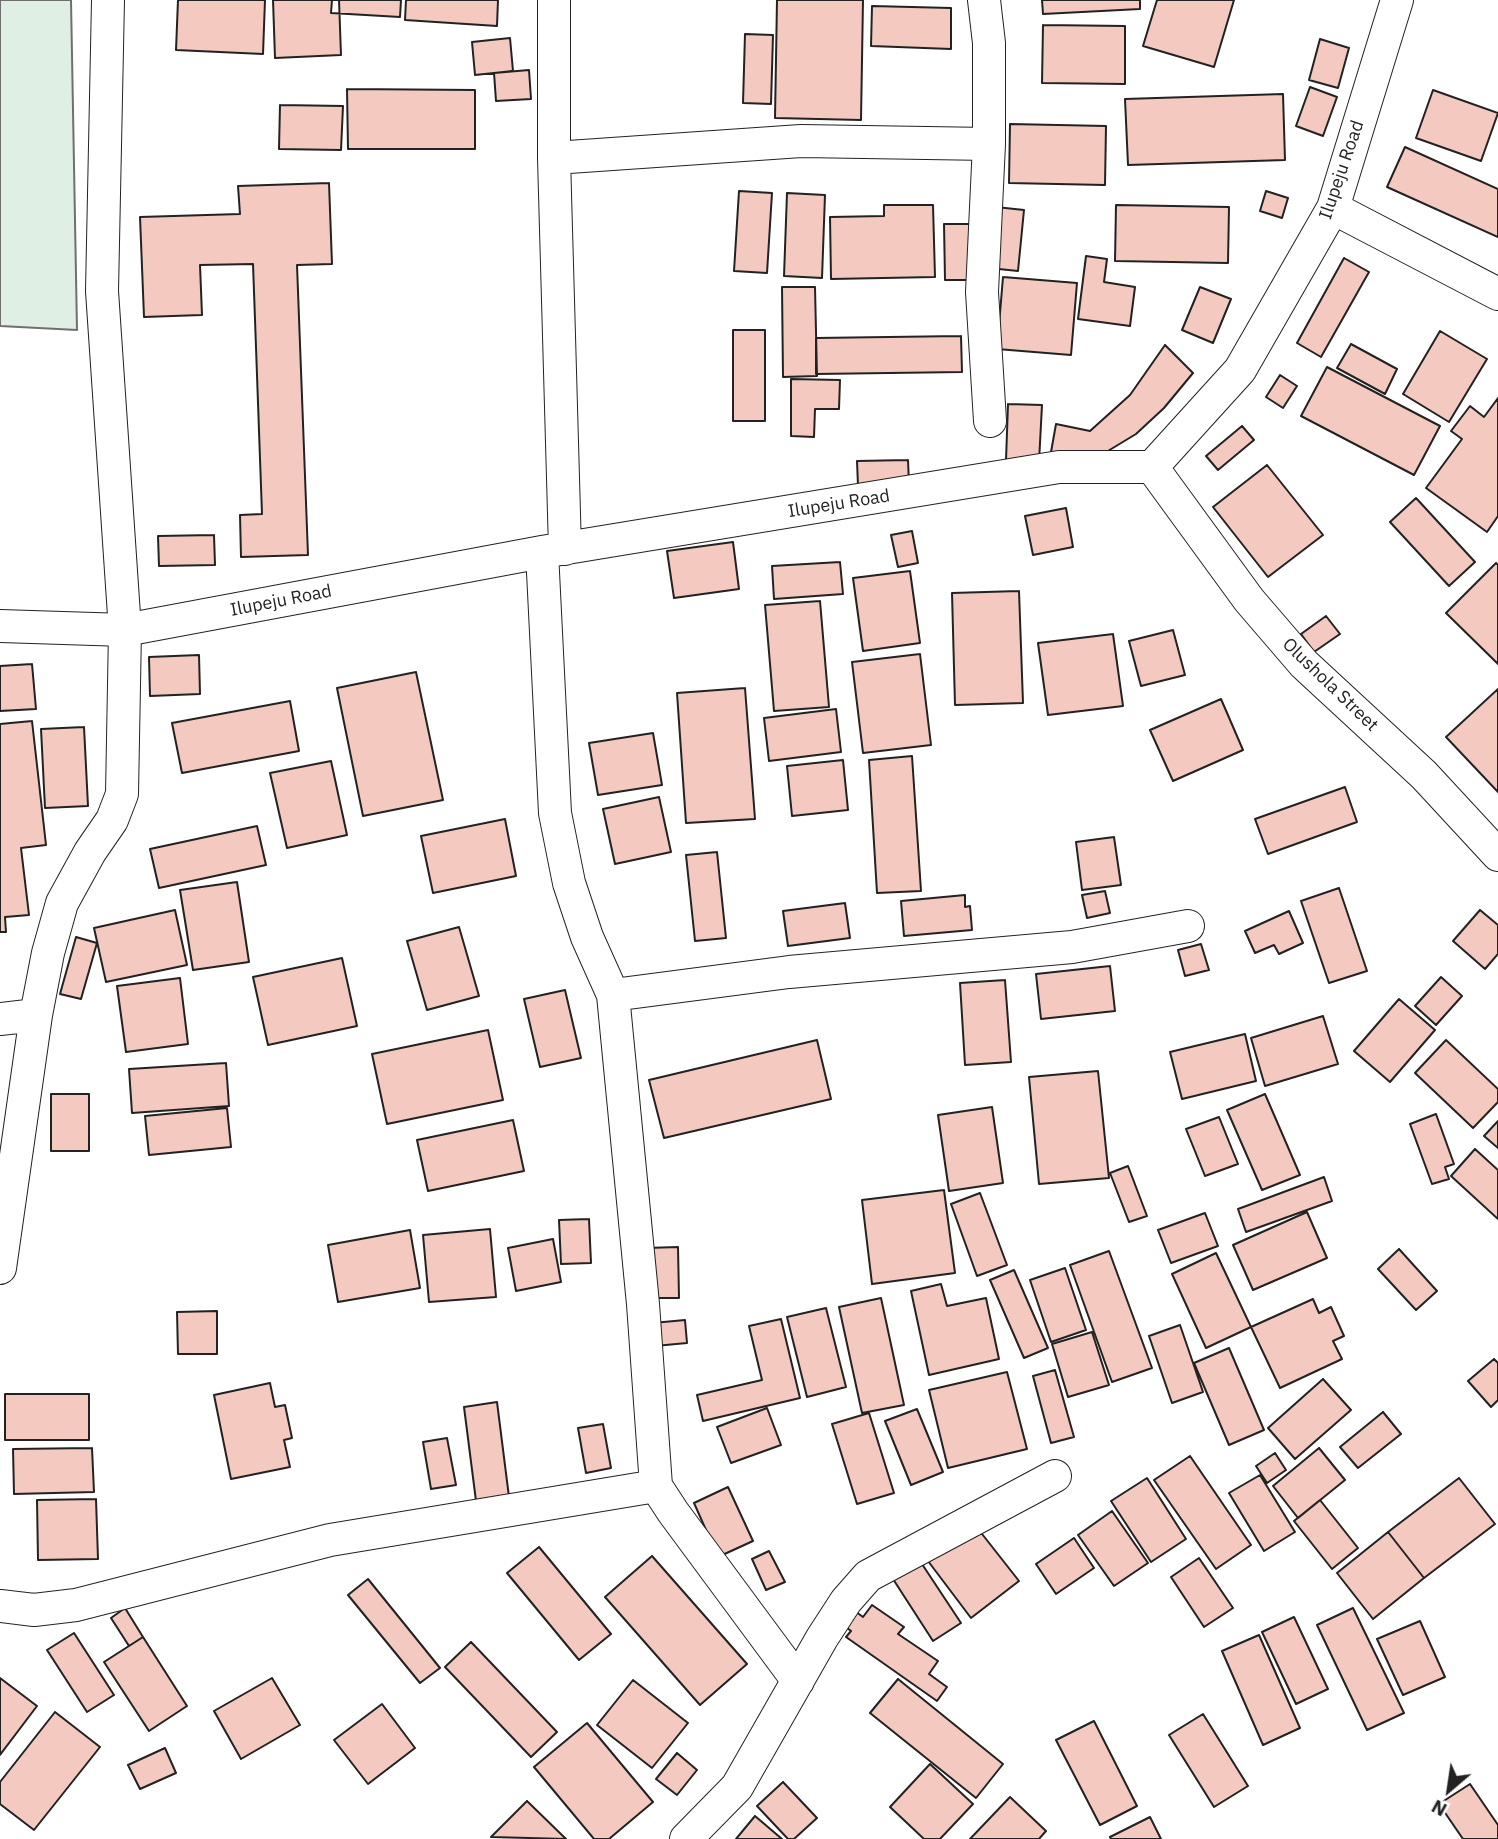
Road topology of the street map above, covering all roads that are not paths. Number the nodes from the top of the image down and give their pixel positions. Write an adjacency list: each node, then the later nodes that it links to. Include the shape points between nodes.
1 (108, 0): 13 (street, via 103,290)
2 (554, 0): 6 (street)
3 (984, 0): 5 (street, via 989,43)
4 (1397, 0): 7 (street, Ilupeju Road)
5 (989, 144): 6 (street, via 801,141); 9 (street, via 982,292)
6 (554, 158): 11 (street)
7 (1333, 208): 8 (street); 10 (street, Ilupeju Road, via 1240,370)
8 (1498, 294)
9 (990, 421)
10 (1152, 467): 11 (street, Ilupeju Road, via 1059,467); 14 (street, Olushola Street, via 1249,600 1304,664 1424,775)
11 (554, 551): 13 (street, Ilupeju Road); 16 (street, via 555,813 569,883)
12 (0, 626): 13 (street, Ilupeju Road)
13 (125, 631): 17 (street, via 121,794 112,820 62,903)
14 (1498, 855)
15 (1188, 926): 16 (street, via 1072,947 789,972)
16 (613, 995): 21 (street)
17 (36, 1015): 18 (street); 19 (street)
18 (0, 1019)
19 (0, 1268)
20 (1055, 1476): 23 (street, via 868,1576 846,1601)
21 (656, 1486): 22 (street, via 330,1540 76,1605 34,1610); 23 (street)
22 (0, 1606)
23 (798, 1681): 24 (street, via 737,1787)
24 (686, 1839)

